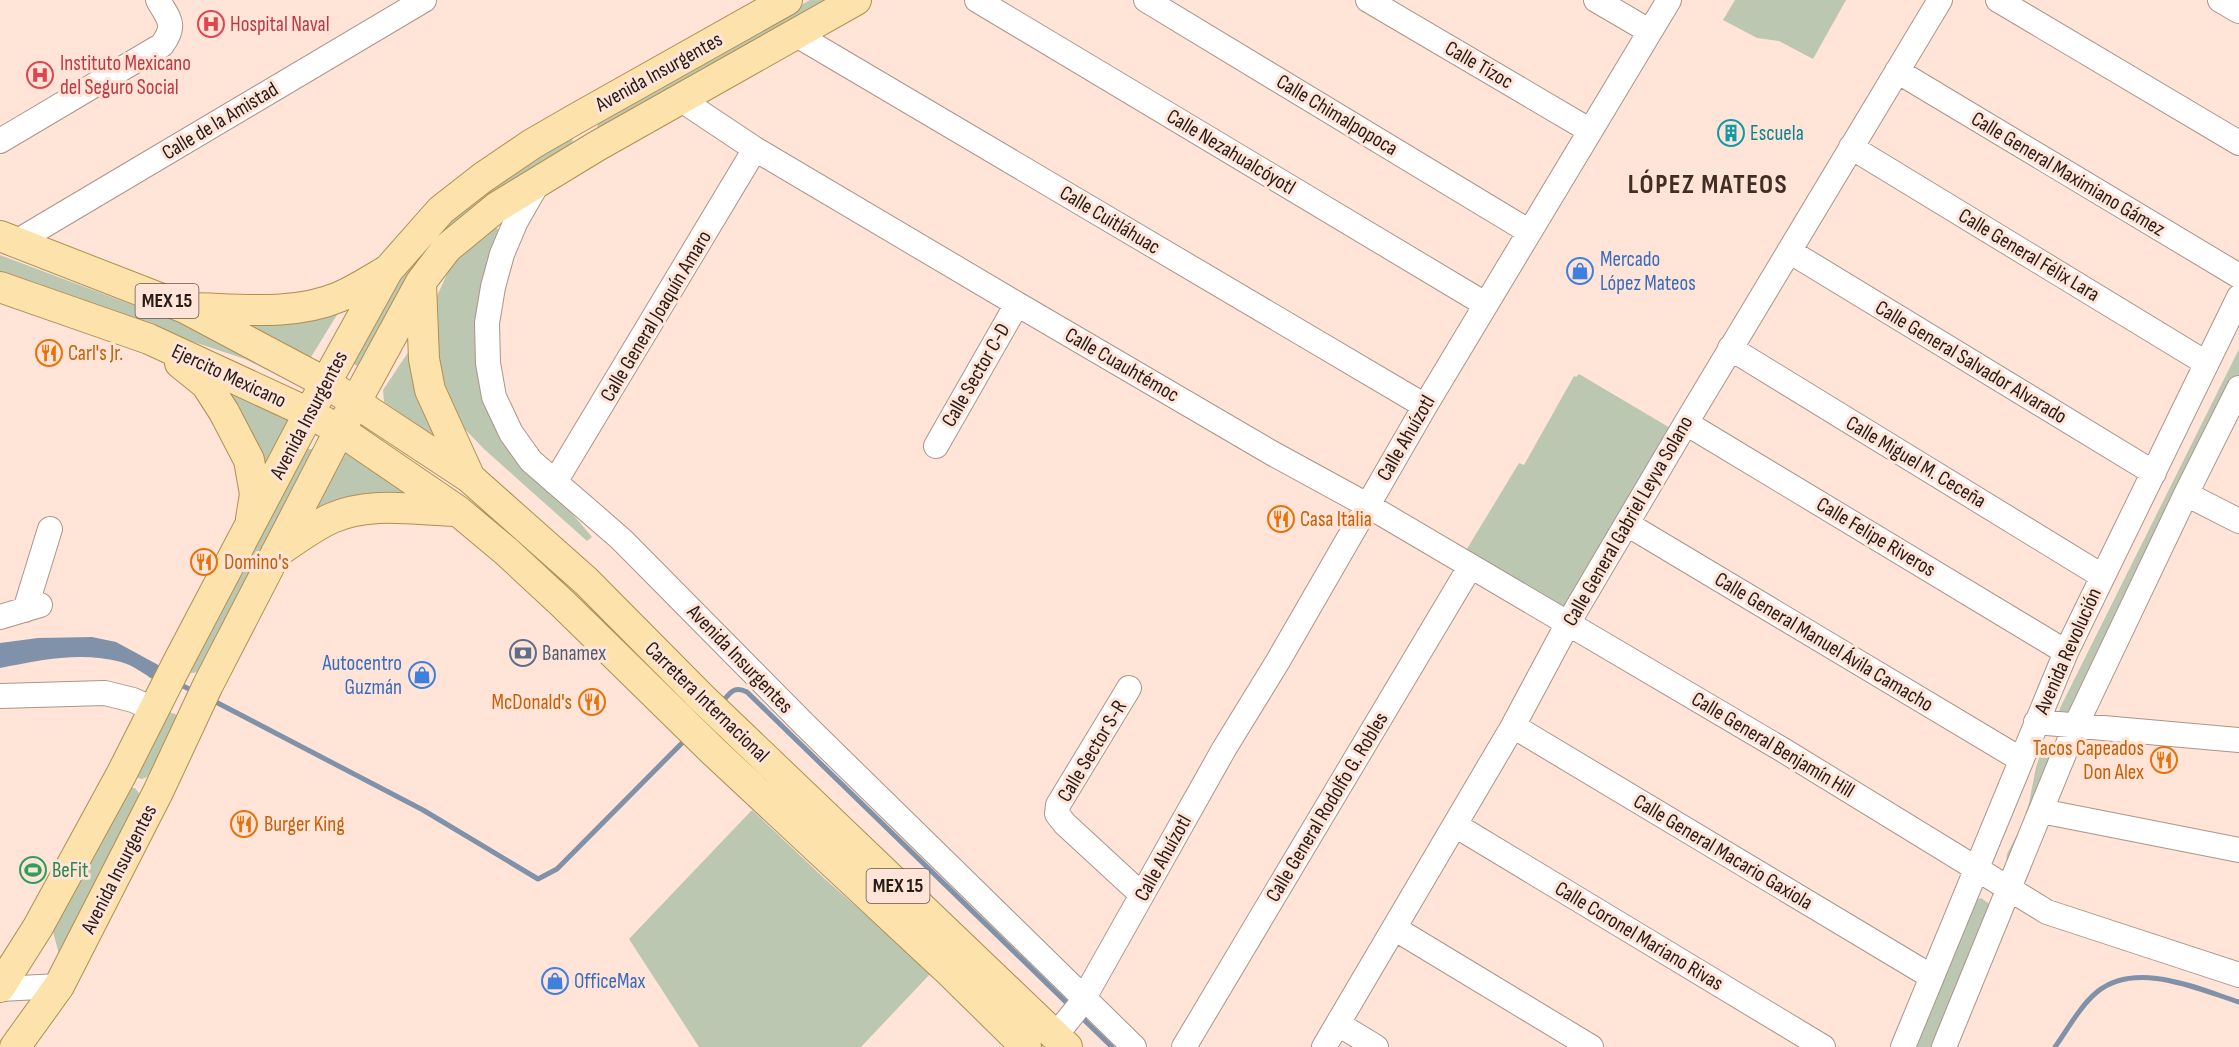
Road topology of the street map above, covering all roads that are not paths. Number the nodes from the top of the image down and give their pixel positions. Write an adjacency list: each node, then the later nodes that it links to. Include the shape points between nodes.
1 (158, 0): 20 (street, via 171,33 162,45)
2 (424, 0): 27 (street, Calle de la Amistad)
3 (787, 0): 18 (main road, Avenida Insurgentes)
4 (856, 0): 15 (main road, Avenida Insurgentes)
5 (977, 0): 35 (street, Calle Nezahualcóyotl)
6 (1146, 0): 26 (street, Calle Chimalpopoca)
7 (1368, 0): 19 (street, Calle Tízoc)
8 (1596, 0): 14 (street)
9 (1669, 0): 14 (street, Calle Ahuízotl)
10 (1940, 0): 16 (street, Calle General Gabriel Leyva Solano)
11 (1998, 0): 21 (street)
12 (2220, 0): 13 (street)
13 (2239, 11)
14 (1649, 31): 19 (street, Calle Ahuízotl)
15 (795, 34): 17 (main road, Avenida Insurgentes); 43 (street, Calle Cuitláhuac)
16 (1897, 71): 23 (street, Calle General Gabriel Leyva Solano); 30 (street, Calle General Maximiano Gámez)
17 (680, 99): 22 (main road, Avenida Insurgentes); 24 (street, Calle Cuauhtémoc)
18 (578, 118): 22 (main road); 29 (main road, Avenida Insurgentes, via 532,144 441,210)
19 (1590, 130): 26 (street, Calle Ahuízotl)
20 (0, 141)
21 (2239, 143)
22 (597, 146): 25 (main road, Avenida Insurgentes)
23 (1851, 147): 28 (street, Calle General Gabriel Leyva Solano); 39 (street, Calle General Félix Lara)
24 (755, 149): 34 (street, Calle Cuauhtémoc); 50 (street, Calle General Joaquín Amaro)
25 (540, 181): 31 (main road, Avenida Insurgentes, via 467,230 447,248); 50 (street, Avenida Insurgentes, via 502,254 487,323 488,363 494,397 511,433 531,460)
26 (1528, 231): 35 (street, Calle Ahuízotl)
27 (8, 239): 36 (main road, MEX 15)
28 (1789, 251): 38 (street, Calle General Gabriel Leyva Solano); 48 (street, Calle General Salvador Alvarado)
29 (388, 270): 36 (main road, via 339,297 311,306); 40 (main road, Avenida Insurgentes)
30 (2239, 276)
31 (421, 282): 42 (main road, Avenida Insurgentes); 49 (main road, via 424,359 430,390)
32 (0, 287): 37 (main road, MEX 15)
33 (2239, 297): 39 (street, Avenida Revolución)
34 (1017, 304): 47 (street, Calle Sector C-D); 52 (street, Calle Cuauhtémoc)
35 (1485, 304): 43 (street, Calle Ahuízotl)
36 (185, 308): 40 (main road, MEX 15)
37 (149, 339): 44 (main road, Ejercito Mexicano / MEX 15); 56 (main road, via 206,384 232,427 249,460 255,494)
38 (1730, 348): 45 (street, Calle General Gabriel Leyva Solano); 60 (street, Calle Miguel M. Ceceña)
39 (2206, 363): 48 (street, Avenida Revolución)
40 (326, 383): 42 (main road, Carretera Internacional / MEX 15); 44 (main road, Avenida Insurgentes)
41 (2239, 387): 51 (street, Avenida Revolución)
42 (356, 402): 46 (main road, Avenida Insurgentes); 49 (main road, Carretera Internacional / MEX 15)
43 (1425, 406): 52 (street, Calle Ahuízotl)
44 (309, 413): 46 (main road, Carretera Internacional / MEX 15); 56 (main road, Avenida Insurgentes)
45 (1686, 423): 55 (street, Calle General Gabriel Leyva Solano); 65 (street, Calle Felipe Riveros)
46 (341, 431): 53 (main road, Carretera Internacional / MEX 15); 58 (main road, Avenida Insurgentes)
47 (936, 446)
48 (2154, 472): 60 (street, Avenida Revolución)
49 (470, 478): 61 (main road, Carretera Internacional / MEX 15)
50 (555, 482): 88 (street, Avenida Insurgentes, via 621,539 805,725)
51 (2186, 494): 54 (street); 72 (street, Avenida Revolución)
52 (1367, 505): 59 (street, Calle Cuauhtémoc); 82 (street, Calle Ahuízotl)
53 (458, 510): 58 (main road, via 398,507 354,512 331,518); 62 (main road, Carretera Internacional / MEX 15)
54 (2239, 521)
55 (1627, 524): 64 (street, Calle General Gabriel Leyva Solano); 74 (street, Calle General Manuel Ávila Camacho)
56 (250, 527): 68 (main road, Avenida Insurgentes)
57 (50, 529): 63 (street, via 33,608)
58 (276, 553): 76 (main road, Avenida Insurgentes)
59 (1470, 567): 64 (street, Calle Cuauhtémoc); 93 (street, Calle General Rodolfo G. Robles)
60 (2102, 576): 65 (street, Avenida Revolución)
61 (586, 581): 62 (main road); 69 (main road, Carretera Internacional / MEX 15)
62 (563, 604): 69 (main road, Carretera Internacional / MEX 15)
63 (0, 617)
64 (1567, 624): 71 (street, Calle General Gabriel Leyva Solano); 80 (street, Calle General Benjamín Hill)
65 (2066, 652): 70 (street, Avenida Revolución)
66 (1129, 688): 82 (street, Calle Sector S-R, via 1058,805 1057,814)
67 (0, 696): 68 (street, via 105,693)
68 (156, 706): 75 (main road, Avenida Insurgentes)
69 (690, 706): 88 (main road, Carretera Internacional / MEX 15, via 730,725); 91 (main road, Carretera Internacional / MEX 15, via 708,746)
70 (2036, 722): 72 (street); 74 (street, Avenida Revolución)
71 (1513, 726): 78 (street, Calle General Gabriel Leyva Solano); 85 (street, Calle General Macario Gaxiola)
72 (2075, 727): 73 (street); 77 (street, Avenida Revolución)
73 (2239, 740)
74 (2020, 759): 80 (street, Avenida Revolución)
75 (122, 775): 76 (main road); 87 (main road, Avenida Insurgentes)
76 (158, 792): 86 (main road, Avenida Insurgentes)
77 (2041, 811): 79 (street); 81 (street, Avenida Revolución)
78 (1455, 825): 83 (street, Calle General Gabriel Leyva Solano); 97 (street, Calle Coronel Mariano Rivas)
79 (2239, 850)
80 (1977, 868): 81 (street, Calle General Benjamín Hill); 85 (street, Avenida Revolución)
81 (2010, 890): 84 (street, Calle General Benjamín Hill, via 2047,912); 99 (street, Avenida Revolución)
82 (1142, 895): 88 (street, Calle Ahuízotl)
83 (1394, 928): 89 (street, Calle General Gabriel Leyva Solano); 96 (street)
84 (2239, 975)
85 (1932, 977): 98 (street, Avenida Revolución)
86 (59, 986): 87 (street); 90 (main road, Avenida Insurgentes)
87 (0, 988)
88 (1071, 1022): 92 (street, Avenida Insurgentes)
89 (1338, 1024): 94 (street, Calle General Gabriel Leyva Solano); 95 (street)
90 (15, 1047)
91 (1026, 1047)
92 (1134, 1047)
93 (1184, 1047)
94 (1324, 1047)
95 (1376, 1047)
96 (1592, 1047)
97 (1823, 1047)
98 (1903, 1047)
99 (1944, 1047)

